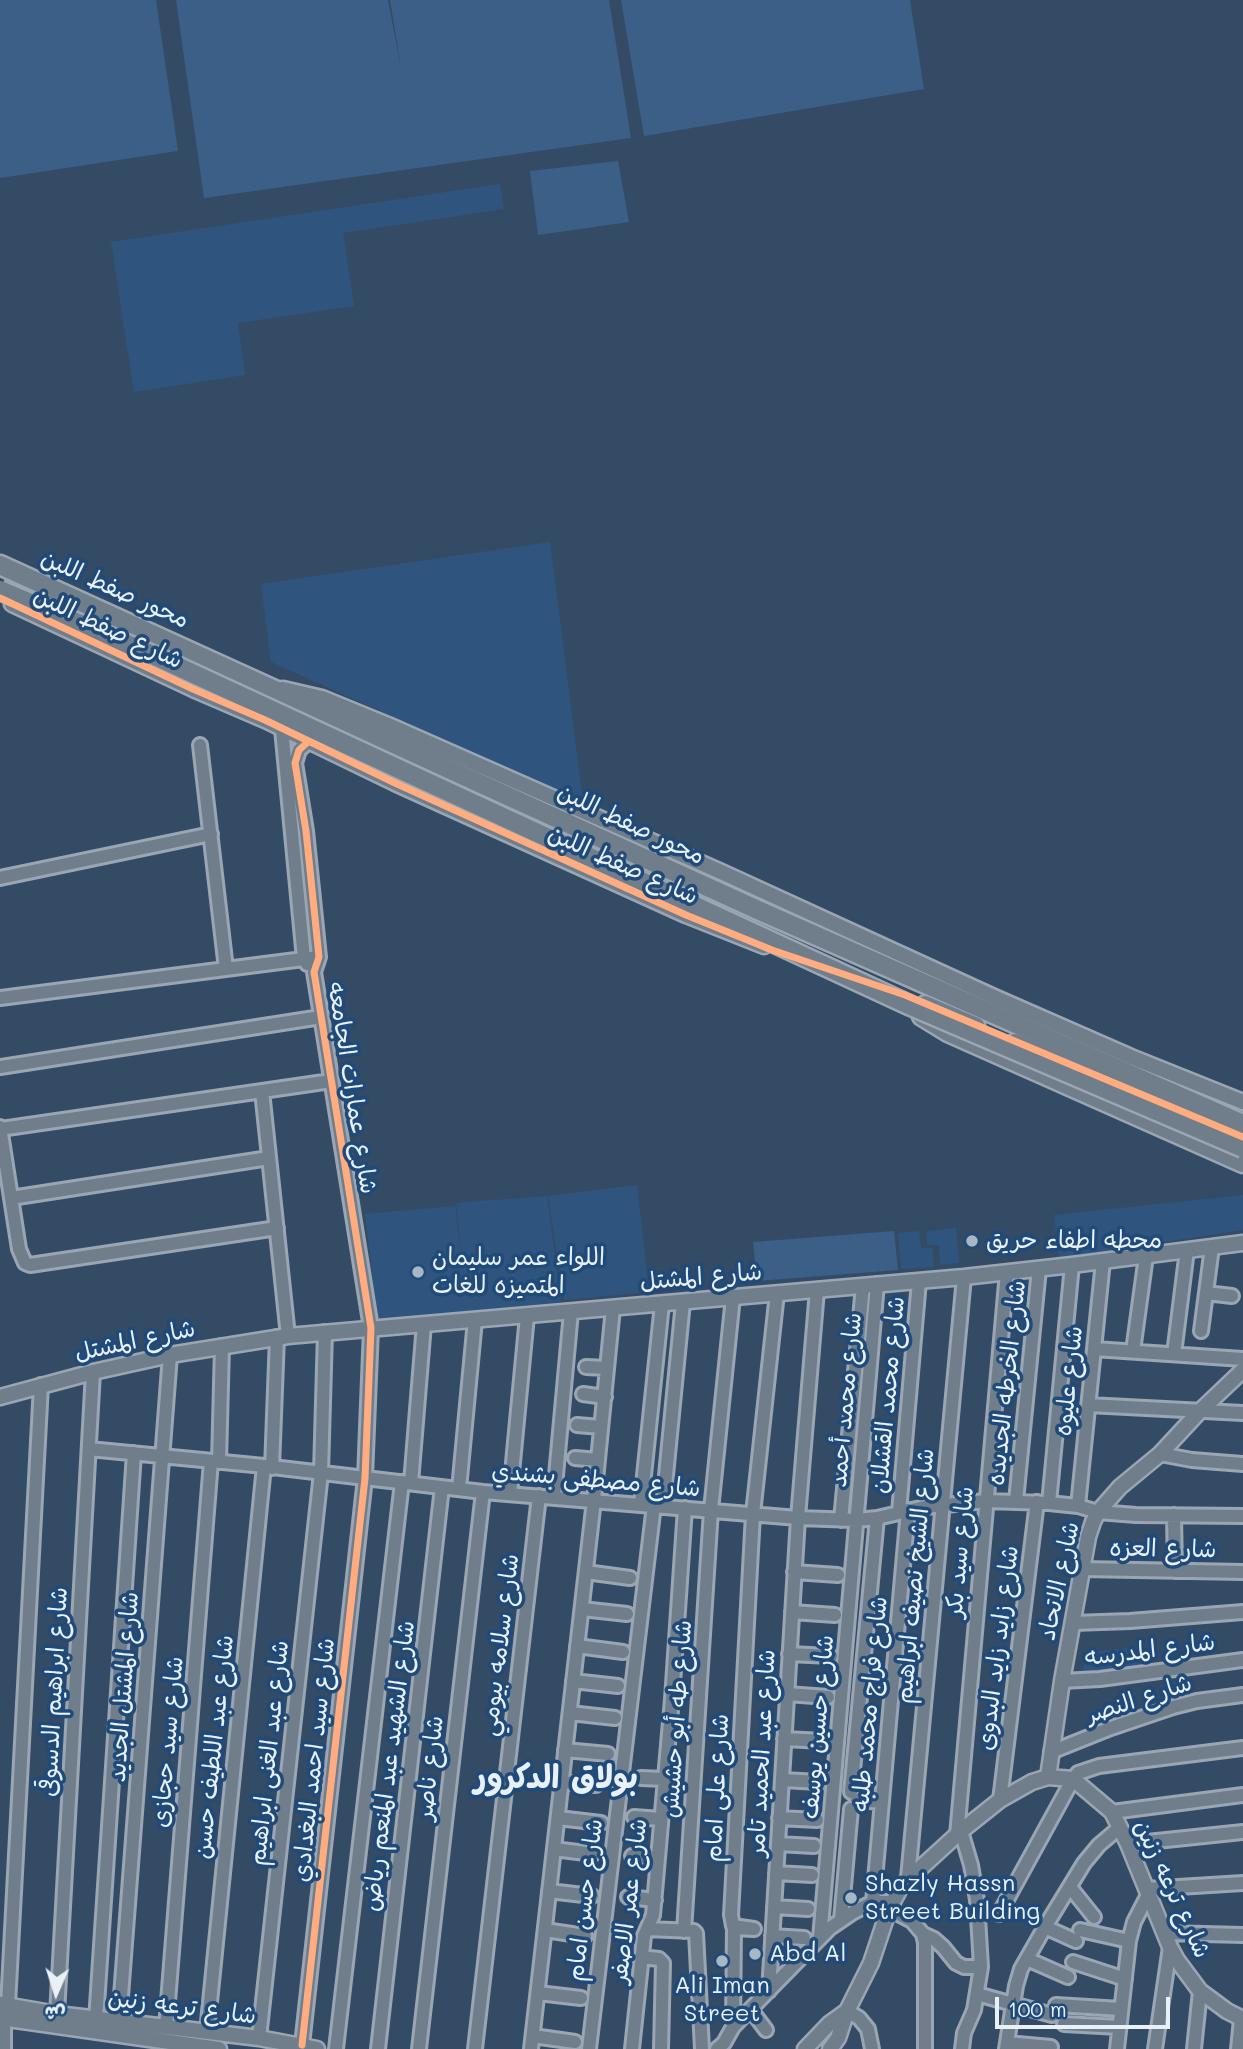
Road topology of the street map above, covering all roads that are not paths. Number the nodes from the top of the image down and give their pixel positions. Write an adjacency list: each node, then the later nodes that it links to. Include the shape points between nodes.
1 (0, 565): 4 (main road, محور صفط اللبن)
2 (0, 590): 15 (main road, محور صفط اللبن, bridge, via 155,656)
3 (0, 598): 5 (street, شارع صفط اللبن)
4 (271, 687): 20 (street, via 335,703 1130,1057); 21 (main road, محور صفط اللبن, via 758,910)
5 (282, 729): 6 (street, شارع صفط اللبن); 11 (street, شارع عمارات الجامعه)
6 (308, 742): 10 (street, شارع عمارات الجامعه, via 295,763); 23 (street, شارع صفط اللبن, via 685,915 905,995)
7 (200, 745): 8 (street)
8 (211, 834): 9 (street); 12 (street)
9 (0, 878)
10 (319, 957): 11 (street); 13 (street, شارع عمارات الجامعه)
11 (303, 959): 12 (street); 13 (street, شارع عمارات الجامعه)
12 (226, 969): 14 (street)
13 (314, 972): 16 (street, شارع عمارات الجامعه)
14 (0, 998)
15 (911, 1006): 24 (main road, محور صفط اللبن, bridge); 26 (main road, via 948,1032)
16 (321, 1017): 17 (street); 18 (street, شارع عمارات الجامعه)
17 (0, 1067)
18 (331, 1081): 19 (street); 51 (street, شارع عمارات الجامعه)
19 (262, 1091): 22 (street); 25 (street, شارع عبد اللطيف حسن)
20 (1243, 1102)
21 (1243, 1124)
22 (0, 1128): 27 (street)
23 (1243, 1137)
24 (1243, 1148)
25 (269, 1158): 27 (street); 28 (street, شارع عبد اللطيف حسن)
26 (1243, 1163)
27 (11, 1198): 28 (street, via 21,1257 30,1265)
28 (277, 1228): 55 (street, شارع عبد اللطيف حسن)
29 (1243, 1243): 30 (street, شارع المشتل)
30 (1212, 1247): 31 (street, شارع المشتل); 42 (street)
31 (1187, 1250): 32 (street, شارع المشتل); 59 (street)
32 (1146, 1256): 33 (street, شارع المشتل); 58 (street)
33 (1103, 1261): 34 (street, شارع المشتل); 57 (street, شارع عليوه)
34 (1072, 1265): 35 (street, شارع المشتل); 96 (street, شارع زايد زايد البدوى)
35 (1039, 1269): 36 (street, شارع المشتل); 95 (street, شارع الخرطه الجديده)
36 (1007, 1272): 37 (street, شارع المشتل); 94 (street, شارع سيد بكر)
37 (964, 1277): 38 (street, شارع المشتل); 98 (street, شارع الشيخ نصيف ابراهيم)
38 (919, 1281): 39 (street, شارع المشتل); 102 (street, شارع محمد القشلان)
39 (870, 1285): 40 (street, شارع المشتل); 109 (street); 110 (street, شارع محمد أحمد)
40 (817, 1290): 41 (street, شارع المشتل); 107 (street, شارع عبد الحميد تامر)
41 (777, 1293): 44 (street, شارع المشتل); 104 (street)
42 (1206, 1293): 43 (street); 53 (street)
43 (1232, 1296)
44 (733, 1297): 45 (street, شارع المشتل); 101 (street, شارع طه أبو حشيش)
45 (683, 1302): 46 (street, شارع المشتل); 97 (street)
46 (662, 1304): 47 (street, شارع المشتل); 97 (street)
47 (613, 1308): 48 (street, شارع المشتل); 63 (street)
48 (571, 1312): 49 (street, شارع المشتل); 92 (street)
49 (527, 1316): 50 (street, شارع المشتل); 90 (street)
50 (475, 1320): 52 (street, شارع المشتل); 88 (street)
51 (370, 1324): 52 (street, شارع المشتل); 54 (street, شارع المشتل); 85 (street, شارع عمارات الجامعه)
52 (424, 1324): 86 (street)
53 (1202, 1331)
54 (325, 1332): 55 (street, شارع المشتل); 84 (street, شارع عبد الغنى ابراهيم)
55 (283, 1336): 56 (street, شارع المشتل); 83 (street, شارع عبد اللطيف حسن)
56 (222, 1346): 60 (street, شارع المشتل); 81 (street, شارع سيد حجازى)
57 (1094, 1349): 58 (street); 70 (street, شارع عليوه)
58 (1133, 1351): 59 (street)
59 (1174, 1354): 61 (street)
60 (170, 1355): 65 (street, شارع المشتل); 78 (street, شارع المشتل الجديد)
61 (1243, 1359)
62 (586, 1367): 63 (street)
63 (607, 1368): 68 (street)
64 (1243, 1370): 71 (street, شارع الاتحاد)
65 (93, 1372): 66 (street, شارع المشتل); 75 (street, شارع ابراهيم الدسوقى)
66 (41, 1385): 69 (street, شارع المشتل); 216 (street)
67 (583, 1394): 68 (street)
68 (605, 1396): 74 (street)
69 (0, 1397)
70 (1088, 1405): 71 (street); 99 (street, شارع عليوه)
71 (1199, 1412): 72 (street); 77 (street, شارع الاتحاد)
72 (1243, 1413)
73 (577, 1425): 74 (street)
74 (601, 1427): 80 (street)
75 (89, 1449): 76 (street, شارع مصطفى بشندي); 218 (street, شارع ابراهيم الدسوقى)
76 (134, 1454): 78 (street, شارع مصطفى بشندي); 220 (street)
77 (1160, 1454): 82 (street); 103 (street, شارع الاتحاد)
78 (163, 1456): 81 (street, شارع مصطفى بشندي); 221 (street, شارع المشتل الجديد)
79 (575, 1458): 80 (street)
80 (598, 1460): 93 (street)
81 (215, 1461): 83 (street, شارع مصطفى بشندي); 224 (street, شارع سيد حجازى)
82 (1243, 1464)
83 (268, 1467): 84 (street, شارع مصطفى بشندي); 226 (street, شارع عبد اللطيف حسن)
84 (321, 1473): 85 (street, شارع مصطفى بشندي); 228 (street, شارع عبد الغنى ابراهيم)
85 (365, 1478): 86 (street, شارع مصطفى بشندي); 231 (street, شارع سيد احمد البغدادي)
86 (406, 1483): 87 (street, شارع مصطفى بشندي); 238 (street)
87 (442, 1487): 88 (street, شارع مصطفى بشندي); 239 (street, شارع الشهيد عبد المنعم رياض)
88 (460, 1489): 89 (street, شارع مصطفى بشندي)
89 (483, 1492): 90 (street, شارع مصطفى بشندي); 240 (street, شارع ناصر)
90 (510, 1494): 91 (street, شارع مصطفى بشندي)
91 (539, 1496): 92 (street, شارع مصطفى بشندي); 241 (street, شارع سلامه بيومي)
92 (554, 1497): 93 (street, شارع مصطفى بشندي)
93 (594, 1500): 97 (street, شارع مصطفى بشندي); 113 (street)
94 (986, 1501): 95 (street, شارع مصطفى بشندي); 98 (street, شارع مصطفى بشندي); 164 (street, شارع سيد بكر)
95 (1016, 1502): 96 (street, شارع مصطفى بشندي)
96 (1043, 1503): 99 (street, شارع مصطفى بشندي); 153 (street, شارع زايد زايد البدوى)
97 (652, 1505): 100 (street, شارع مصطفى بشندي); 242 (street, شارع حسن امام)
98 (942, 1505): 102 (street, شارع مصطفى بشندي); 174 (street, شارع الشيخ نصيف ابراهيم)
99 (1078, 1506): 103 (street, شارع مصطفى بشندي)
100 (685, 1508): 101 (street, شارع مصطفى بشندي); 145 (street, شارع عمر الاصفر)
101 (712, 1510): 104 (street, شارع مصطفى بشندي); 193 (street, شارع طه أبو حشيش)
102 (904, 1511): 108 (street, شارع مصطفى بشندي); 154 (street, شارع فراج محمد طلبه)
103 (1098, 1512): 105 (street, شارع مصطفى بشندي); 111 (street, شارع الاتحاد)
104 (753, 1514): 107 (street, شارع مصطفى بشندي); 191 (street, شارع على امام, via 731,1915 733,1926)
105 (1174, 1515): 106 (street, شارع مصطفى بشندي); 112 (street)
106 (1243, 1516)
107 (798, 1518): 109 (street, شارع مصطفى بشندي); 114 (street, شارع عبد الحميد تامر)
108 (877, 1518): 110 (street, شارع مصطفى بشندي); 152 (street)
109 (841, 1520): 110 (street, شارع مصطفى بشندي)
110 (857, 1520): 199 (street, شارع حسين يوسف)
111 (1082, 1569): 112 (street, شارع العزه); 123 (street, شارع الاتحاد)
112 (1175, 1571): 115 (street, شارع العزه)
113 (586, 1572): 117 (street); 118 (street)
114 (794, 1572): 116 (street); 119 (street, شارع عبد الحميد تامر)
115 (1243, 1572)
116 (838, 1575)
117 (630, 1577)
118 (582, 1609): 121 (street); 124 (street)
119 (792, 1612): 122 (street); 126 (street, شارع عبد الحميد تامر)
120 (1243, 1612): 123 (street)
121 (627, 1615)
122 (835, 1615)
123 (1073, 1623): 130 (street, شارع الاتحاد)
124 (577, 1646): 125 (street); 129 (street)
125 (623, 1652)
126 (789, 1654): 127 (street); 132 (street, شارع عبد الحميد تامر)
127 (831, 1656)
128 (1243, 1660): 130 (street, شارع المدرسه)
129 (573, 1681): 131 (street); 135 (street)
130 (1062, 1681): 141 (street, شارع الاتحاد)
131 (618, 1686)
132 (787, 1693): 134 (street); 137 (street, شارع عبد الحميد تامر)
133 (1243, 1695): 141 (street, شارع النصر, via 1173,1707)
134 (828, 1697)
135 (570, 1713): 136 (street); 140 (street)
136 (615, 1718)
137 (784, 1739): 138 (street); 147 (street, شارع عبد الحميد تامر)
138 (824, 1741)
139 (1243, 1748): 146 (street, via 1099,1766)
140 (565, 1750): 142 (street); 148 (street)
141 (1051, 1752): 144 (street, شارع الاتحاد)
142 (608, 1754)
143 (640, 1777): 145 (street)
144 (1048, 1777): 146 (street); 153 (street)
145 (664, 1779): 159 (street, شارع عمر الاصفر)
146 (1073, 1779): 155 (street, شارع ترعه زنين); 186 (street)
147 (782, 1780): 149 (street); 158 (street, شارع عبد الحميد تامر)
148 (562, 1782): 150 (street); 157 (street)
149 (820, 1782)
150 (596, 1785)
151 (1243, 1795): 155 (street)
152 (853, 1800): 154 (street); 188 (street)
153 (1000, 1800): 164 (street)
154 (882, 1802): 182 (street, شارع فراج محمد طلبه)
155 (1112, 1812): 162 (street, شارع ترعه زنين)
156 (634, 1817): 159 (street)
157 (558, 1818): 161 (street); 168 (street)
158 (779, 1818): 160 (street); 165 (street, شارع عبد الحميد تامر)
159 (661, 1819): 171 (street, شارع عمر الاصفر)
160 (817, 1820)
161 (601, 1824)
162 (1118, 1828): 166 (street, شارع ترعه زنين); 176 (street, via 1093,1851)
163 (1243, 1832): 166 (street)
164 (959, 1833): 174 (street); 205 (street, via 977,1900)
165 (778, 1844): 167 (street); 172 (street, شارع عبد الحميد تامر)
166 (1128, 1844): 178 (street, شارع ترعه زنين)
167 (814, 1846)
168 (554, 1849): 169 (street); 177 (street)
169 (593, 1854)
170 (632, 1856): 171 (street)
171 (658, 1858): 181 (street, شارع عمر الاصفر)
172 (776, 1873): 173 (street); 184 (street, شارع عبد الحميد تامر)
173 (812, 1875)
174 (908, 1878): 183 (street)
175 (1243, 1883): 178 (street)
176 (1070, 1887): 187 (street); 189 (street)
177 (550, 1891): 179 (street); 192 (street)
178 (1147, 1892): 200 (street, شارع ترعه زنين); 201 (street)
179 (592, 1896)
180 (628, 1897): 181 (street)
181 (654, 1900): 190 (street, شارع عمر الاصفر)
182 (873, 1902): 183 (street); 188 (street)
183 (891, 1905): 195 (street); 217 (street, via 871,1964)
184 (774, 1907): 185 (street); 194 (street, شارع عبد الحميد تامر)
185 (808, 1909)
186 (999, 1914)
187 (1094, 1917)
188 (841, 1920): 199 (street)
189 (1045, 1927): 201 (street); 203 (street)
190 (647, 1929): 193 (street); 202 (street, شارع عمر الاصفر)
191 (754, 1929): 194 (street); 227 (street, via 734,1928)
192 (545, 1930): 197 (street); 210 (street)
193 (684, 1931): 245 (street, via 697,1934)
194 (772, 1933): 198 (street); 208 (street, شارع عبد الحميد تامر)
195 (923, 1934): 205 (street, via 964,1967); 250 (street)
196 (1243, 1935): 200 (street)
197 (585, 1936)
198 (804, 1938)
199 (820, 1938): 208 (street)
200 (1167, 1940): 209 (street, شارع ترعه زنين); 253 (street)
201 (1129, 1941): 207 (street)
202 (641, 1957): 243 (street, شارع عمر الاصفر); 244 (street, via 663,1963)
203 (1027, 1959): 206 (street); 213 (street)
204 (1073, 1962): 207 (street)
205 (981, 1967): 211 (street)
206 (1068, 1977)
207 (1125, 1979): 214 (street)
208 (769, 1991): 215 (street)
209 (1200, 1991): 219 (street, شارع ترعه زنين); 254 (street)
210 (538, 1993): 212 (street); 230 (street)
211 (977, 1994): 213 (street); 251 (street)
212 (581, 1998)
213 (1013, 2004): 214 (street, via 1054,2010); 233 (street)
214 (1121, 2009): 223 (street)
215 (751, 2010): 225 (street); 227 (street)
216 (3, 2011): 218 (street, شارع ترعه زنين); 235 (street); 236 (street, شارع ترعه زنين)
217 (847, 2011): 232 (street); 248 (street); 249 (street, via 868,2029)
218 (57, 2014): 220 (street, شارع ترعه زنين)
219 (1242, 2019): 255 (street)
220 (96, 2020): 221 (street, شارع ترعه زنين)
221 (119, 2022): 224 (street, شارع ترعه زنين)
222 (1064, 2024): 223 (street)
223 (1119, 2026): 252 (street)
224 (166, 2027): 226 (street, شارع ترعه زنين)
225 (766, 2030)
226 (207, 2032): 228 (street, شارع ترعه زنين)
227 (730, 2032): 246 (street); 247 (street)
228 (259, 2038): 231 (street, شارع ترعه زنين)
229 (575, 2042): 230 (street)
230 (532, 2043)
231 (302, 2045): 237 (street, شارع ترعه زنين)
232 (835, 2045)
233 (1007, 2046): 234 (street)
234 (1051, 2047)
235 (4, 2049)
236 (219, 2049)
237 (317, 2049)
238 (336, 2049)
239 (378, 2049)
240 (419, 2049)
241 (475, 2049)
242 (589, 2049)
243 (632, 2049)
244 (661, 2049)
245 (702, 2049)
246 (717, 2049)
247 (736, 2049)
248 (804, 2049)
249 (872, 2049)
250 (925, 2049)
251 (962, 2049)
252 (1117, 2049)
253 (1155, 2049)
254 (1194, 2049)
255 (1238, 2049)

